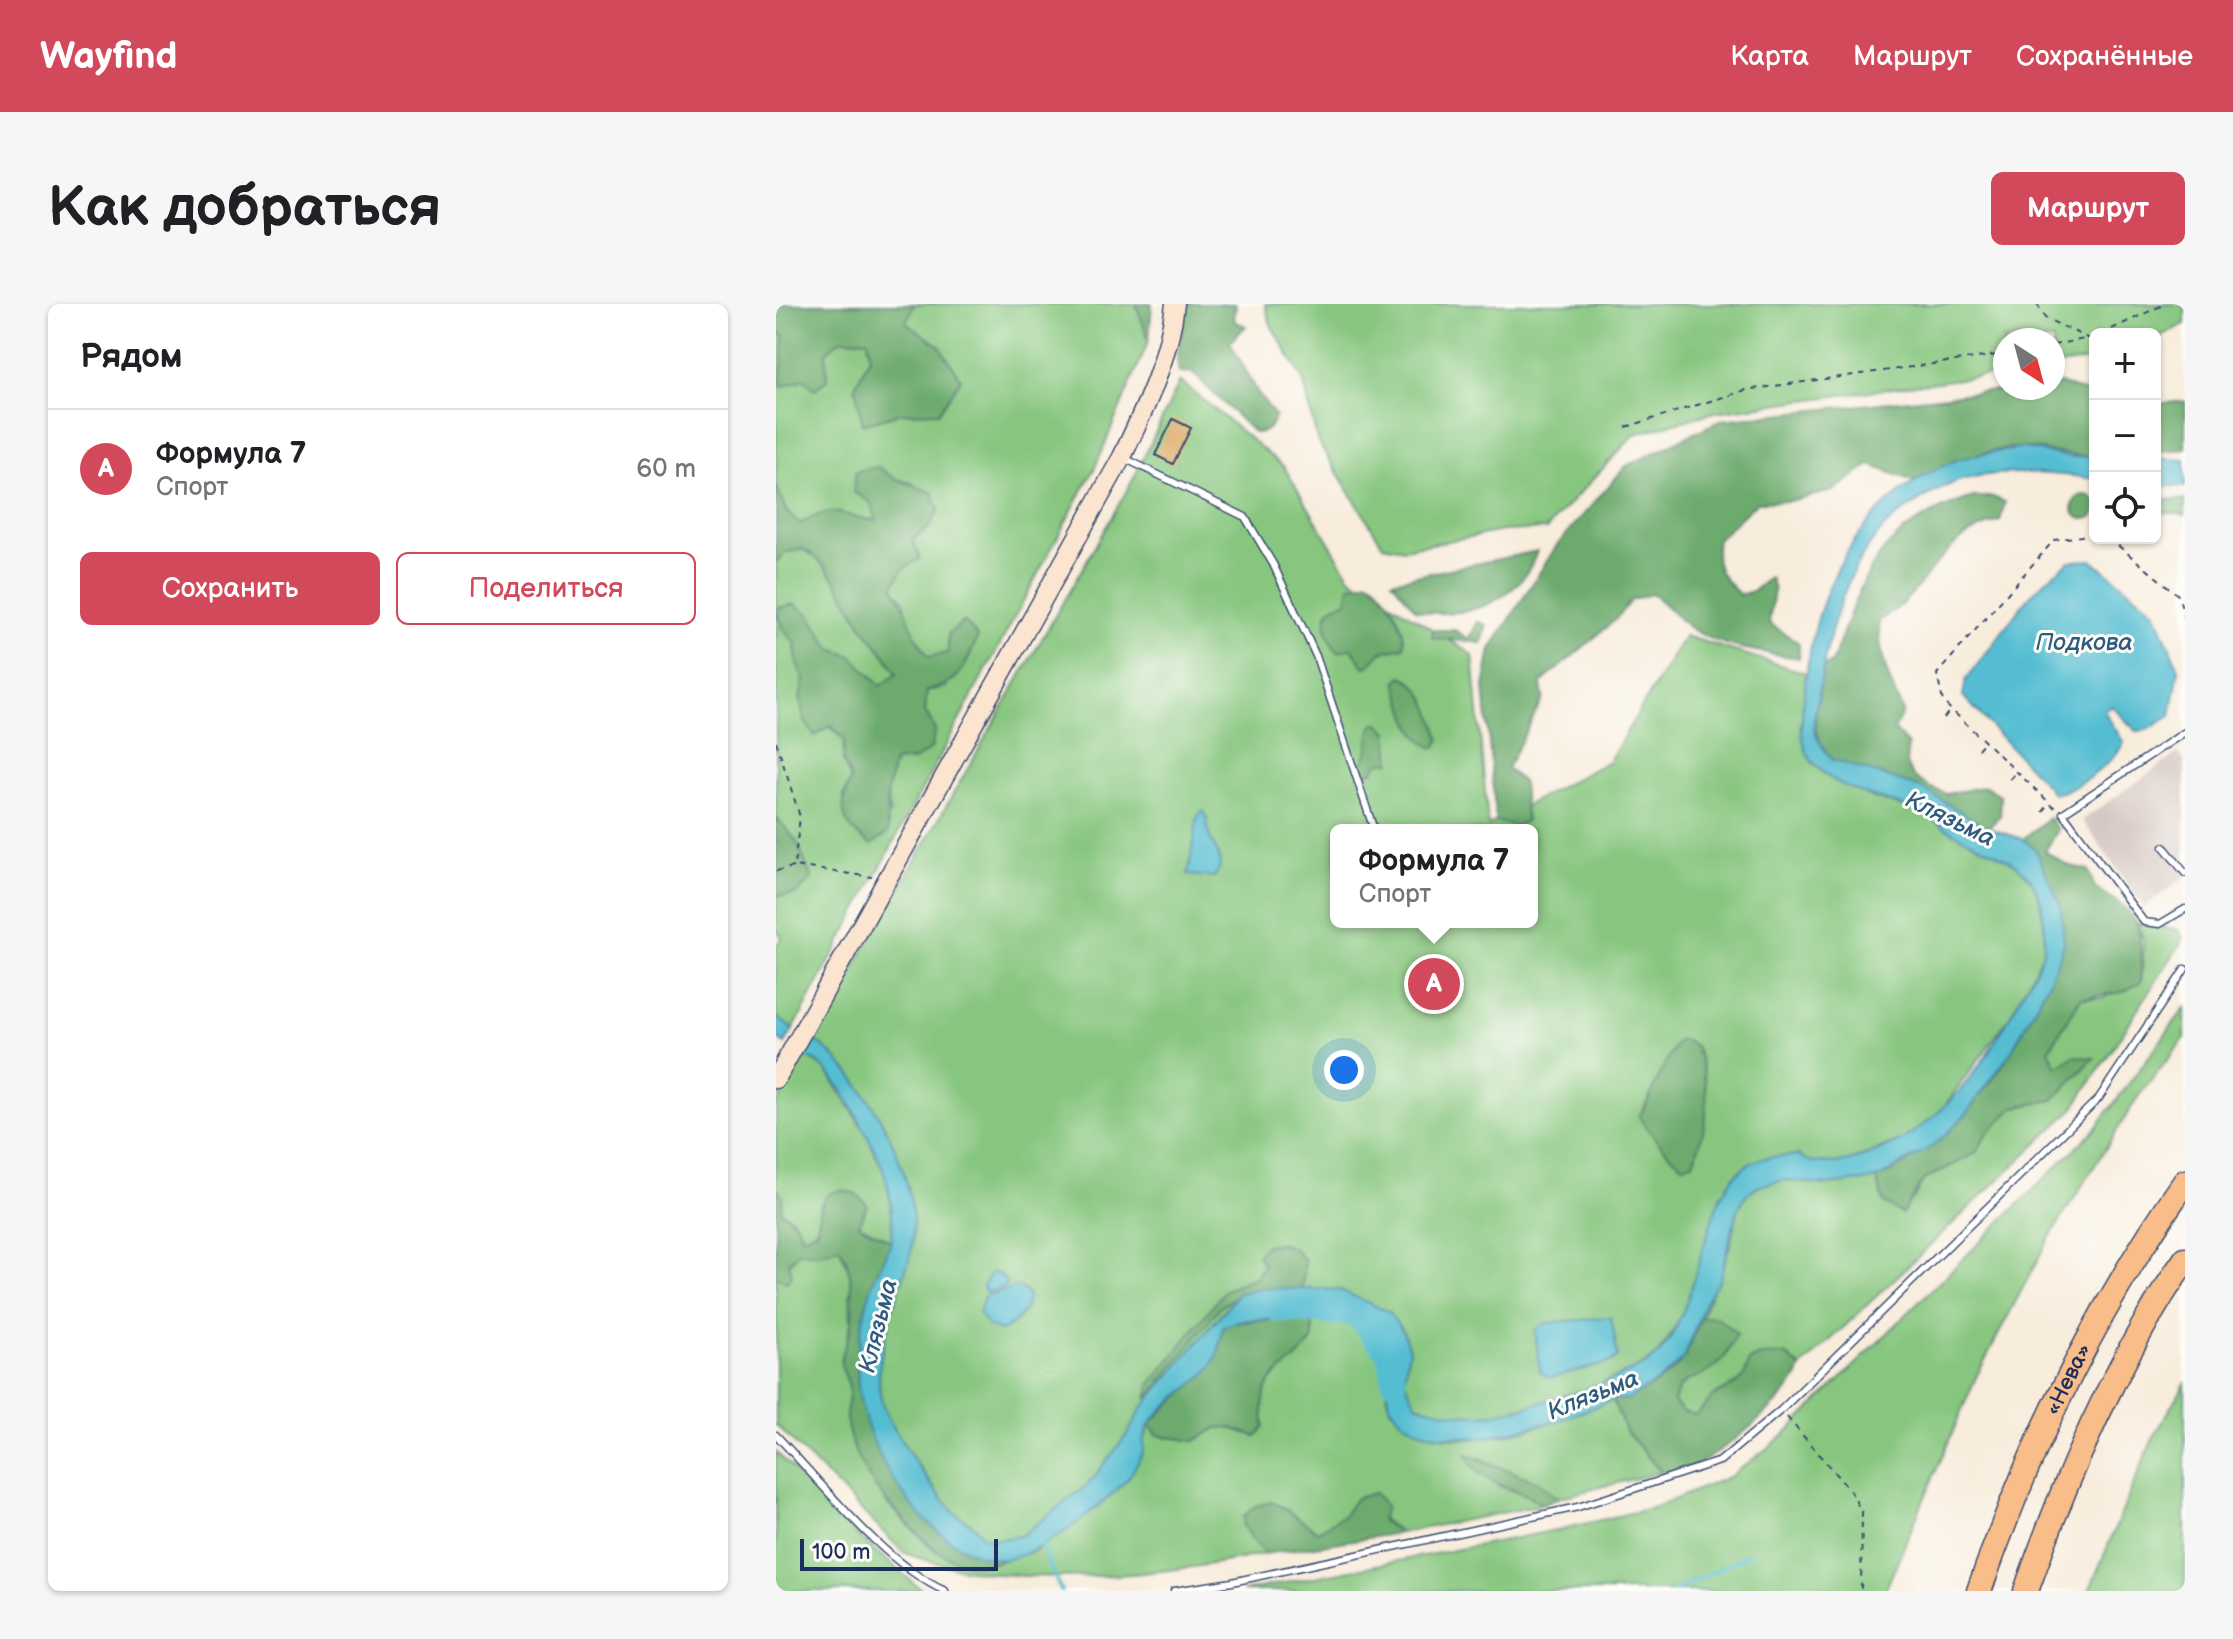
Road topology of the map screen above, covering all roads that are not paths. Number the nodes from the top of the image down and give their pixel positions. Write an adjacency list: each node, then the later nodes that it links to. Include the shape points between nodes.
1 (1175, 304): 2 (street, via 1172,334 1152,393)
2 (1122, 457): 4 (lane, via 1245,517 1285,586 1316,656); 9 (street)
3 (2185, 732): 7 (lane, via 2063,813 2144,922 2160,924)
4 (1372, 824)
5 (2164, 847): 6 (lane)
6 (2185, 873)
7 (2185, 909)
8 (2185, 969): 14 (lane, via 2099,1098 1781,1410 1720,1461 1578,1507)
9 (778, 1075)
10 (2185, 1182): 15 (highway, «Нева», via 2076,1358 2013,1494)
11 (2185, 1260): 16 (highway, «Нева», via 2116,1379 2052,1519)
12 (776, 1435): 13 (lane, via 890,1553 922,1581)
13 (945, 1591)
14 (1174, 1591)
15 (1979, 1591)
16 (2026, 1591)

